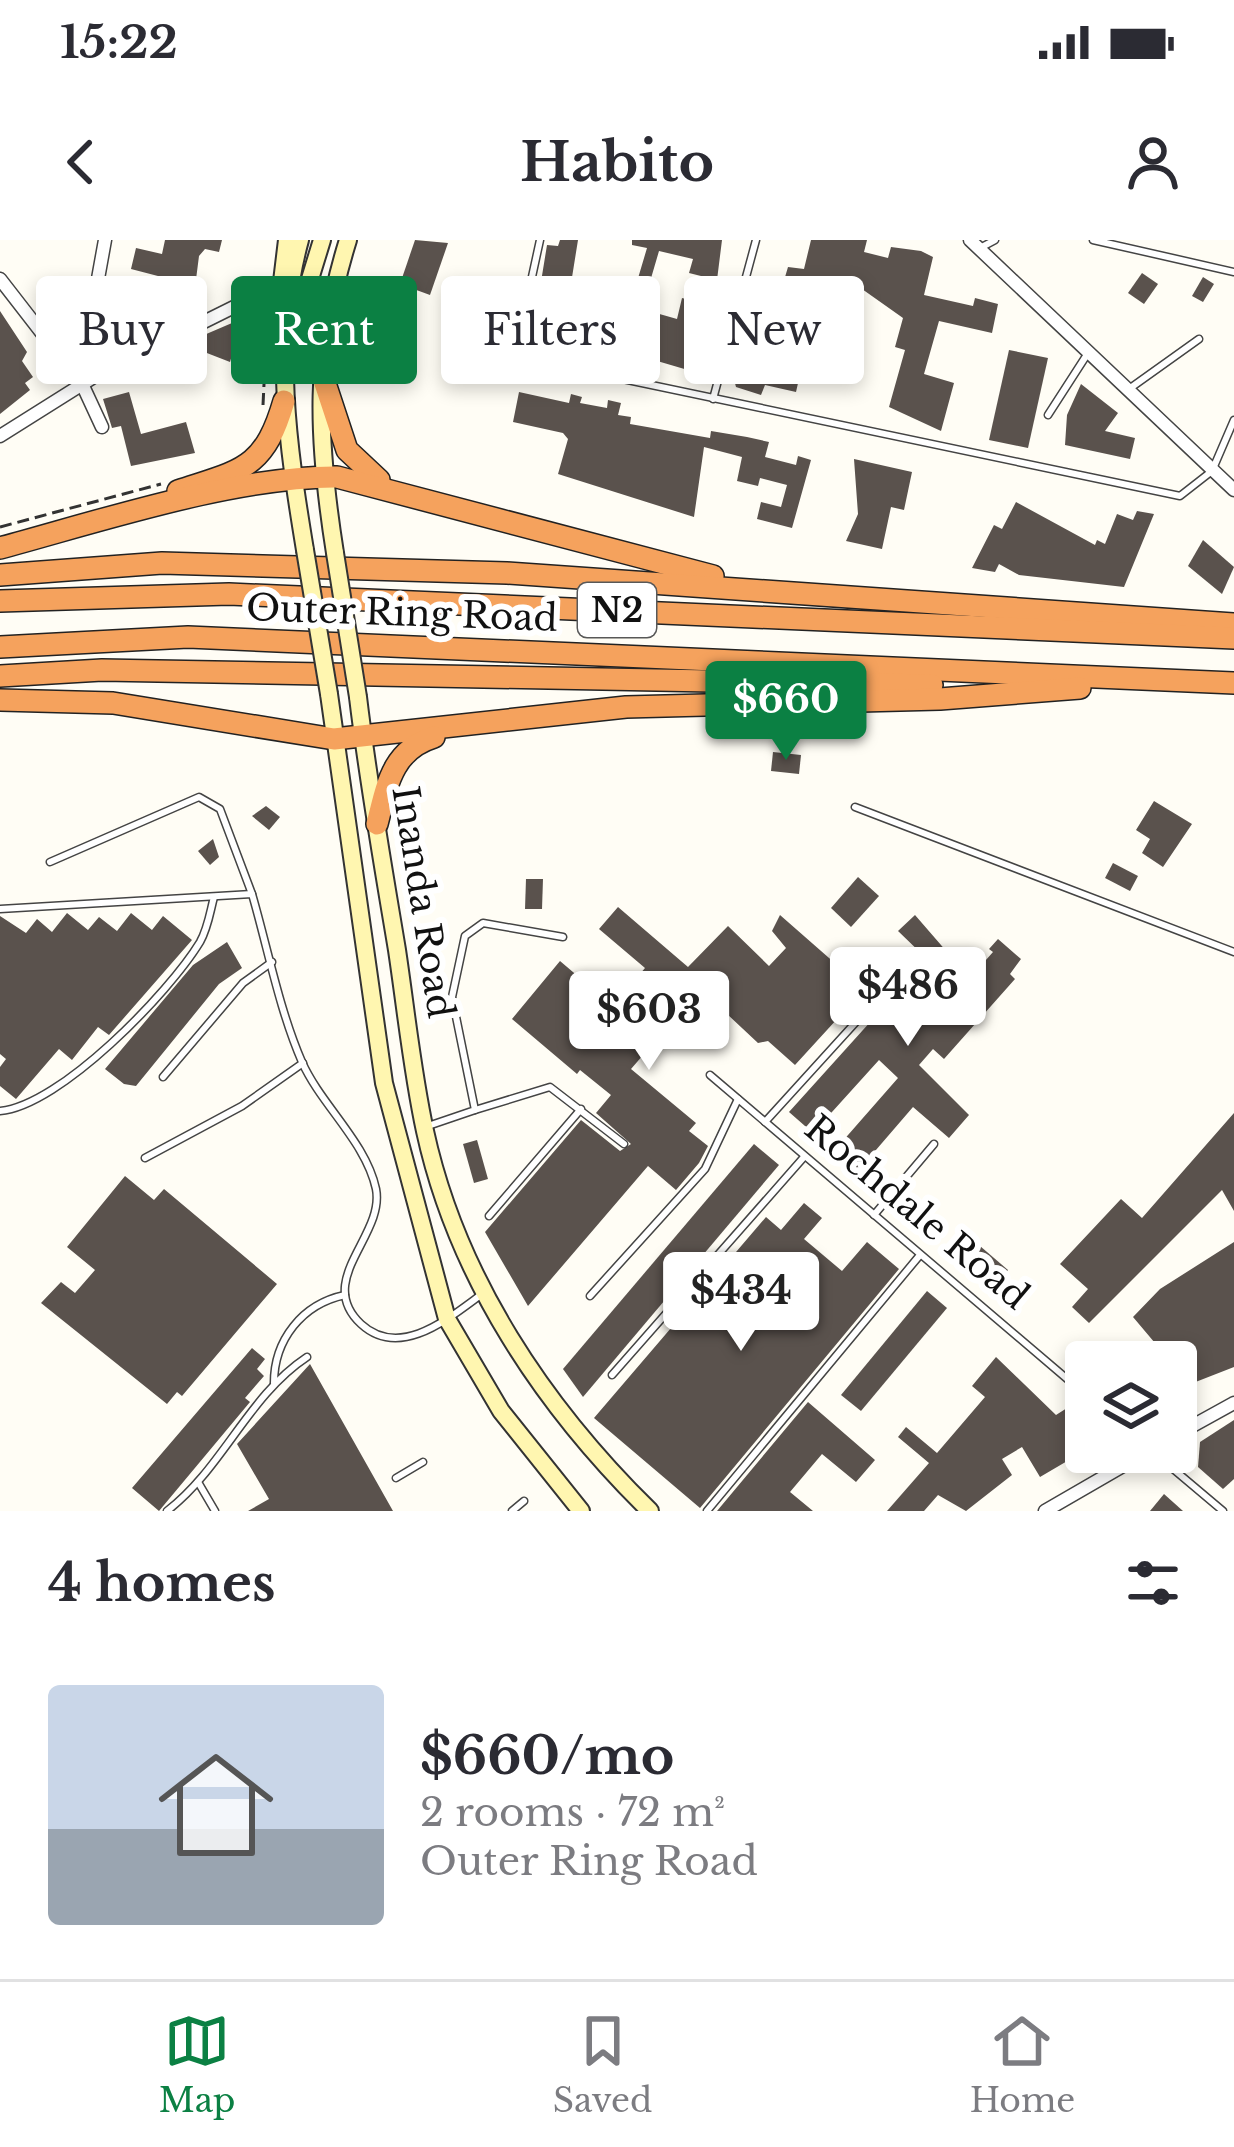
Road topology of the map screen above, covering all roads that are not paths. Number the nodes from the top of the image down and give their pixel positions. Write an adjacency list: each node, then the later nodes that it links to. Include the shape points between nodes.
1 (105, 240): 12 (street)
2 (287, 240): 13 (main road)
3 (300, 240): 14 (main road, Inanda Road)
4 (322, 240): 15 (main road)
5 (348, 240): 16 (main road, Inanda Road)
6 (541, 240): 17 (lane)
7 (756, 240): 28 (lane)
8 (995, 240): 10 (lane)
9 (1093, 240): 11 (lane)
10 (975, 244): 20 (street)
11 (1234, 272)
12 (98, 276)
13 (284, 276)
14 (295, 276)
15 (312, 276)
16 (340, 276)
17 (532, 276)
18 (0, 279): 26 (street)
19 (1199, 339): 27 (lane)
20 (1090, 350): 27 (street); 30 (lane)
21 (86, 384): 26 (street)
22 (284, 384): 29 (main road, Inanda Road)
23 (320, 384): 35 (main road, Inanda Road)
24 (325, 384): 37 (highway, via 347,450)
25 (640, 384): 28 (lane)
26 (83, 386): 32 (street); 33 (street)
27 (1129, 389): 34 (street)
28 (713, 400): 34 (lane, via 1165,494 1188,495)
29 (284, 401): 36 (main road, Inanda Road); 39 (highway, via 273,441 248,467)
30 (1048, 415)
31 (1234, 420): 34 (lane)
32 (102, 427)
33 (0, 436)
34 (1212, 471): 38 (street)
35 (323, 477): 36 (highway); 37 (highway); 53 (main road, Inanda Road, bridge)
36 (293, 479): 39 (highway); 54 (main road, Inanda Road, bridge)
37 (400, 490): 42 (highway)
38 (1234, 490)
39 (81, 526): 40 (highway)
40 (0, 548)
41 (0, 575): 42 (highway, via 162,563)
42 (772, 590): 44 (highway)
43 (0, 601): 45 (highway, Outer Ring Road / N2, via 229,594)
44 (1234, 624)
45 (1234, 638)
46 (0, 647): 48 (highway, Outer Ring Road / N2, via 188,637)
47 (0, 676): 50 (highway, via 102,670)
48 (1210, 682): 49 (highway, Outer Ring Road / N2); 50 (highway)
49 (1234, 683)
50 (1047, 689): 52 (highway, via 626,707)
51 (0, 700): 54 (highway, via 113,703)
52 (475, 724): 53 (highway); 56 (highway, via 416,743 393,769)
53 (363, 737): 54 (highway); 56 (main road, Inanda Road)
54 (334, 739): 84 (main road, Inanda Road, via 392,1123)
55 (855, 807): 62 (lane)
56 (377, 824): 73 (main road, Inanda Road)
57 (50, 862): 58 (lane, via 199,797 220,809)
58 (252, 895): 59 (lane); 63 (lane)
59 (214, 896): 60 (lane); 71 (lane, via 199,944 114,1044)
60 (0, 909)
61 (562, 937): 70 (lane, via 483,923 465,936 452,997)
62 (1234, 952)
63 (272, 962): 65 (lane); 67 (lane)
64 (896, 978): 72 (lane)
65 (303, 1063): 77 (lane); 82 (lane, via 376,1191)
66 (710, 1075): 68 (lane, Rochdale Road)
67 (163, 1077)
68 (738, 1099): 72 (lane, Rochdale Road); 83 (lane, via 705,1168)
69 (580, 1109): 70 (lane, via 550,1087); 74 (lane); 79 (lane)
70 (475, 1110): 73 (lane)
71 (0, 1111)
72 (765, 1122): 76 (lane, Rochdale Road)
73 (424, 1128): 81 (main road, Inanda Road, via 446,1205)
74 (624, 1144)
75 (934, 1144): 78 (lane)
76 (805, 1156): 78 (lane, Rochdale Road); 86 (lane)
77 (145, 1158)
78 (874, 1215): 80 (lane, Rochdale Road)
79 (489, 1216)
80 (920, 1255): 87 (lane, Rochdale Road); 102 (lane)
81 (485, 1292): 84 (lane); 101 (main road, Inanda Road, via 568,1423)
82 (345, 1295): 84 (lane, via 363,1326 388,1338); 88 (lane, via 323,1300 290,1330 274,1360)
83 (590, 1296)
84 (448, 1319): 100 (main road, Inanda Road, via 501,1412)
85 (307, 1357): 88 (lane)
86 (612, 1376)
87 (1065, 1377)
88 (274, 1384): 95 (lane)
89 (1234, 1402): 90 (street)
90 (1197, 1424)
91 (423, 1462): 94 (lane)
92 (1113, 1473): 103 (street)
93 (1176, 1473): 104 (lane)
94 (396, 1478)
95 (198, 1482): 97 (lane); 98 (lane)
96 (524, 1501): 99 (lane)
97 (167, 1511)
98 (215, 1511)
99 (512, 1511)
100 (581, 1511)
101 (650, 1511)
102 (707, 1511)
103 (1045, 1511)
104 (1223, 1511)

